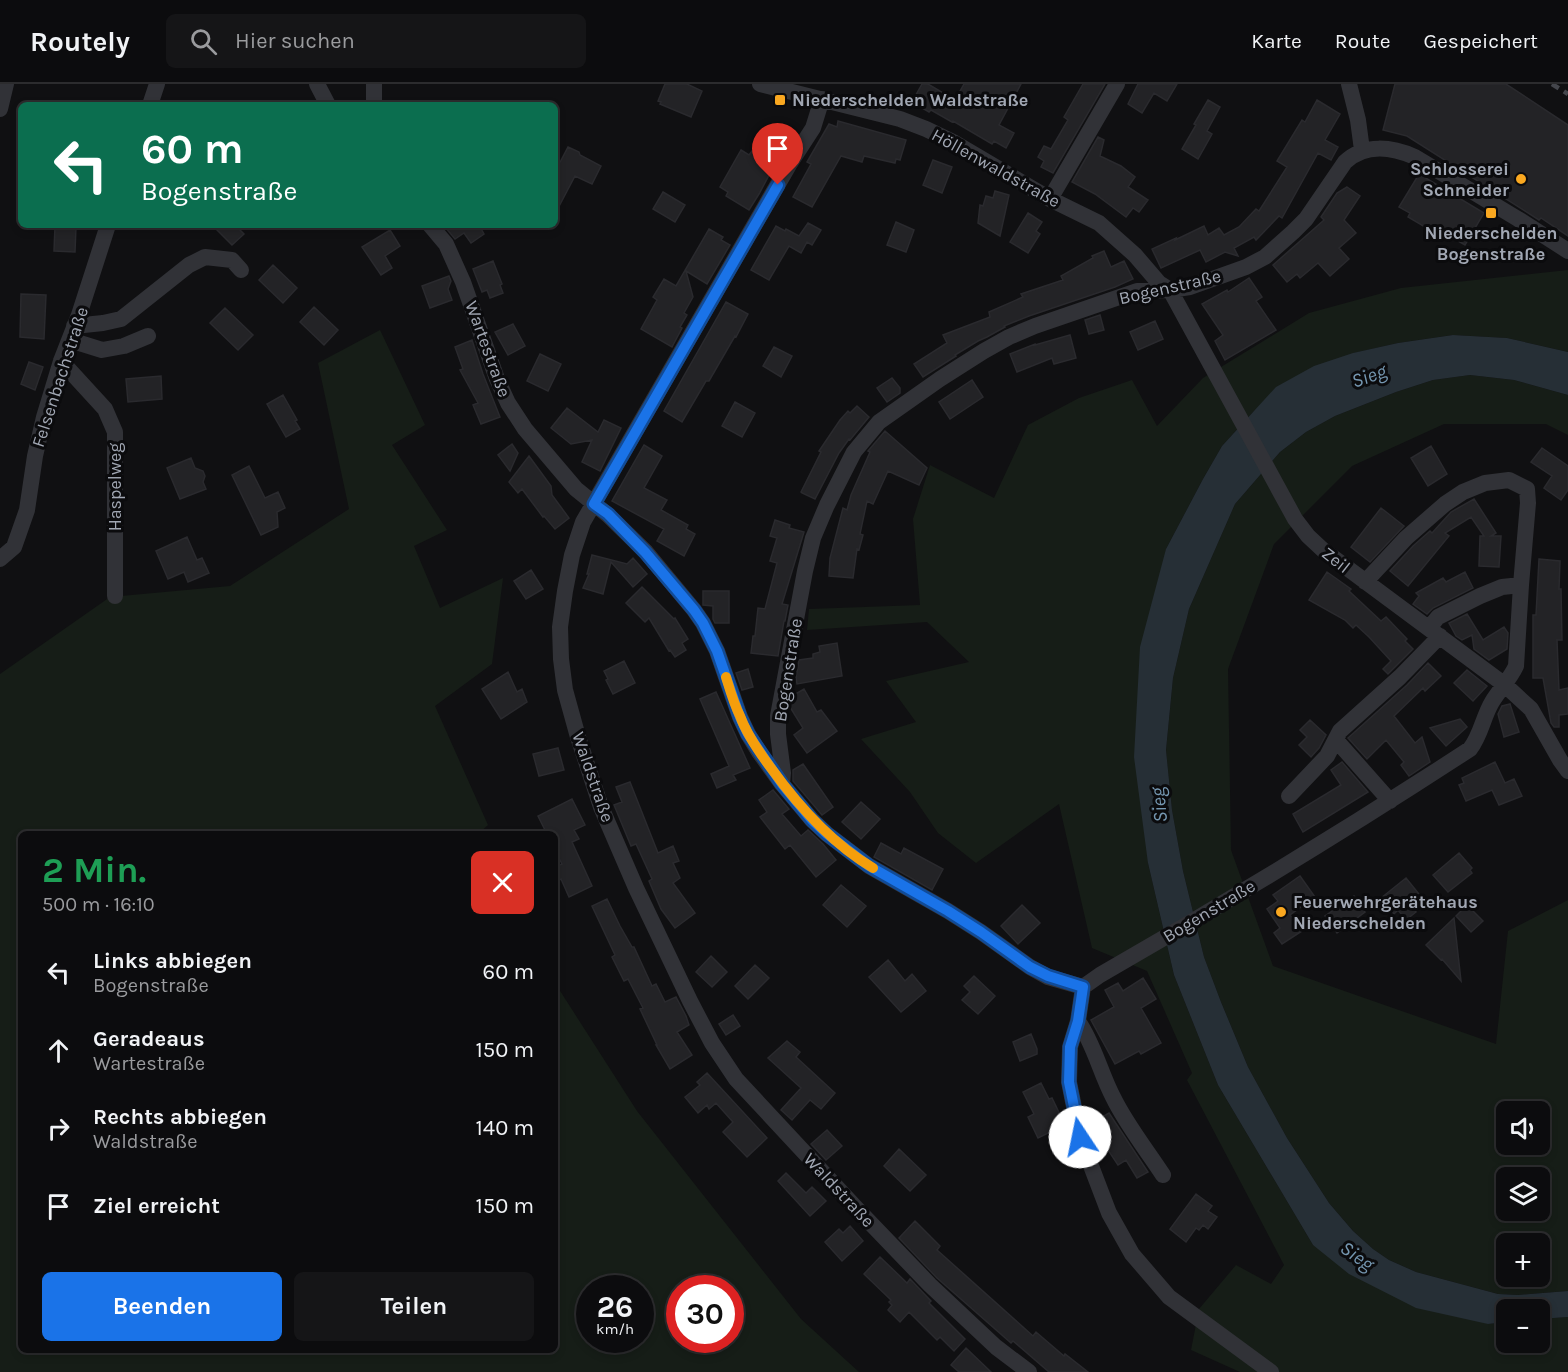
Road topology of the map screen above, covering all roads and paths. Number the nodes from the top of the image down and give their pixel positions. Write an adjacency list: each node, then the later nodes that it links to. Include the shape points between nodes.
1 (6, 84): 13 (street)
2 (158, 84): 10 (street)
3 (317, 84): 11 (street)
4 (374, 84): 12 (street)
5 (760, 84): 8 (street, Höllenwaldstraße)
6 (1117, 84): 15 (street)
7 (1349, 84): 14 (street)
8 (785, 87): 9 (street, Höllenwaldstraße)
9 (822, 99): 15 (street, Höllenwaldstraße, via 926,129); 24 (street, Waldstraße, via 813,128)
10 (151, 102)
11 (326, 102)
12 (374, 102)
13 (0, 110)
14 (1362, 150): 18 (street, via 1400,150 1415,157); 20 (street, Bogenstraße, via 1345,162 1306,219 1264,257 1226,275)
15 (1050, 199): 20 (street, Höllenwaldstraße, via 1099,223)
16 (107, 228): 21 (street, Felsenbachstraße)
17 (433, 228): 24 (street, Wartestraße, via 455,263 508,404 576,489)
18 (1568, 251)
19 (241, 270): 21 (street, via 232,260 205,257 189,265 121,319)
20 (1170, 290): 26 (street, Zeil, via 1295,519 1323,550); 33 (street, Bogenstraße, via 1137,291 1009,337 879,422 854,452 813,538 804,571 778,716)
21 (72, 333): 22 (street, via 102,350); 23 (street, Felsenbachstraße)
22 (148, 336)
23 (61, 361): 25 (street, Felsenbachstraße, via 34,456 27,510 14,547); 28 (street, Haspelweg, via 105,409 114,432)
24 (594, 504): 33 (street, Wartestraße, via 645,552 703,623 748,734); 39 (street, Waldstraße, via 583,522 565,591 560,627 565,690 601,807 690,1001 736,1079 930,1285 996,1347)
25 (0, 559)
26 (1365, 582): 27 (street, Bogenstraße, via 1445,504 1485,483 1509,480 1527,489); 29 (street, Zeil)
27 (1521, 585): 29 (street, via 1502,587 1438,617); 30 (street, Bogenstraße, via 1516,666)
28 (115, 596)
29 (1434, 632): 30 (street, Zeil); 31 (street, via 1400,677 1340,731)
30 (1505, 685): 32 (street, Zeil, via 1531,709); 35 (street, Bogenstraße, via 1492,702 1470,749)
31 (1336, 740): 34 (street, via 1327,756); 35 (street)
32 (1568, 771)
33 (782, 784): 36 (street, via 812,820 869,866 948,911 1030,967)
34 (1289, 796)
35 (1390, 801): 36 (street, Bogenstraße)
36 (1083, 987): 37 (street)
37 (1078, 1021): 38 (street, via 1118,1108); 40 (street, via 1070,1047 1069,1082 1080,1137 1109,1213 1132,1254 1169,1297)
38 (1163, 1175)
39 (1029, 1372)
40 (1271, 1372)

